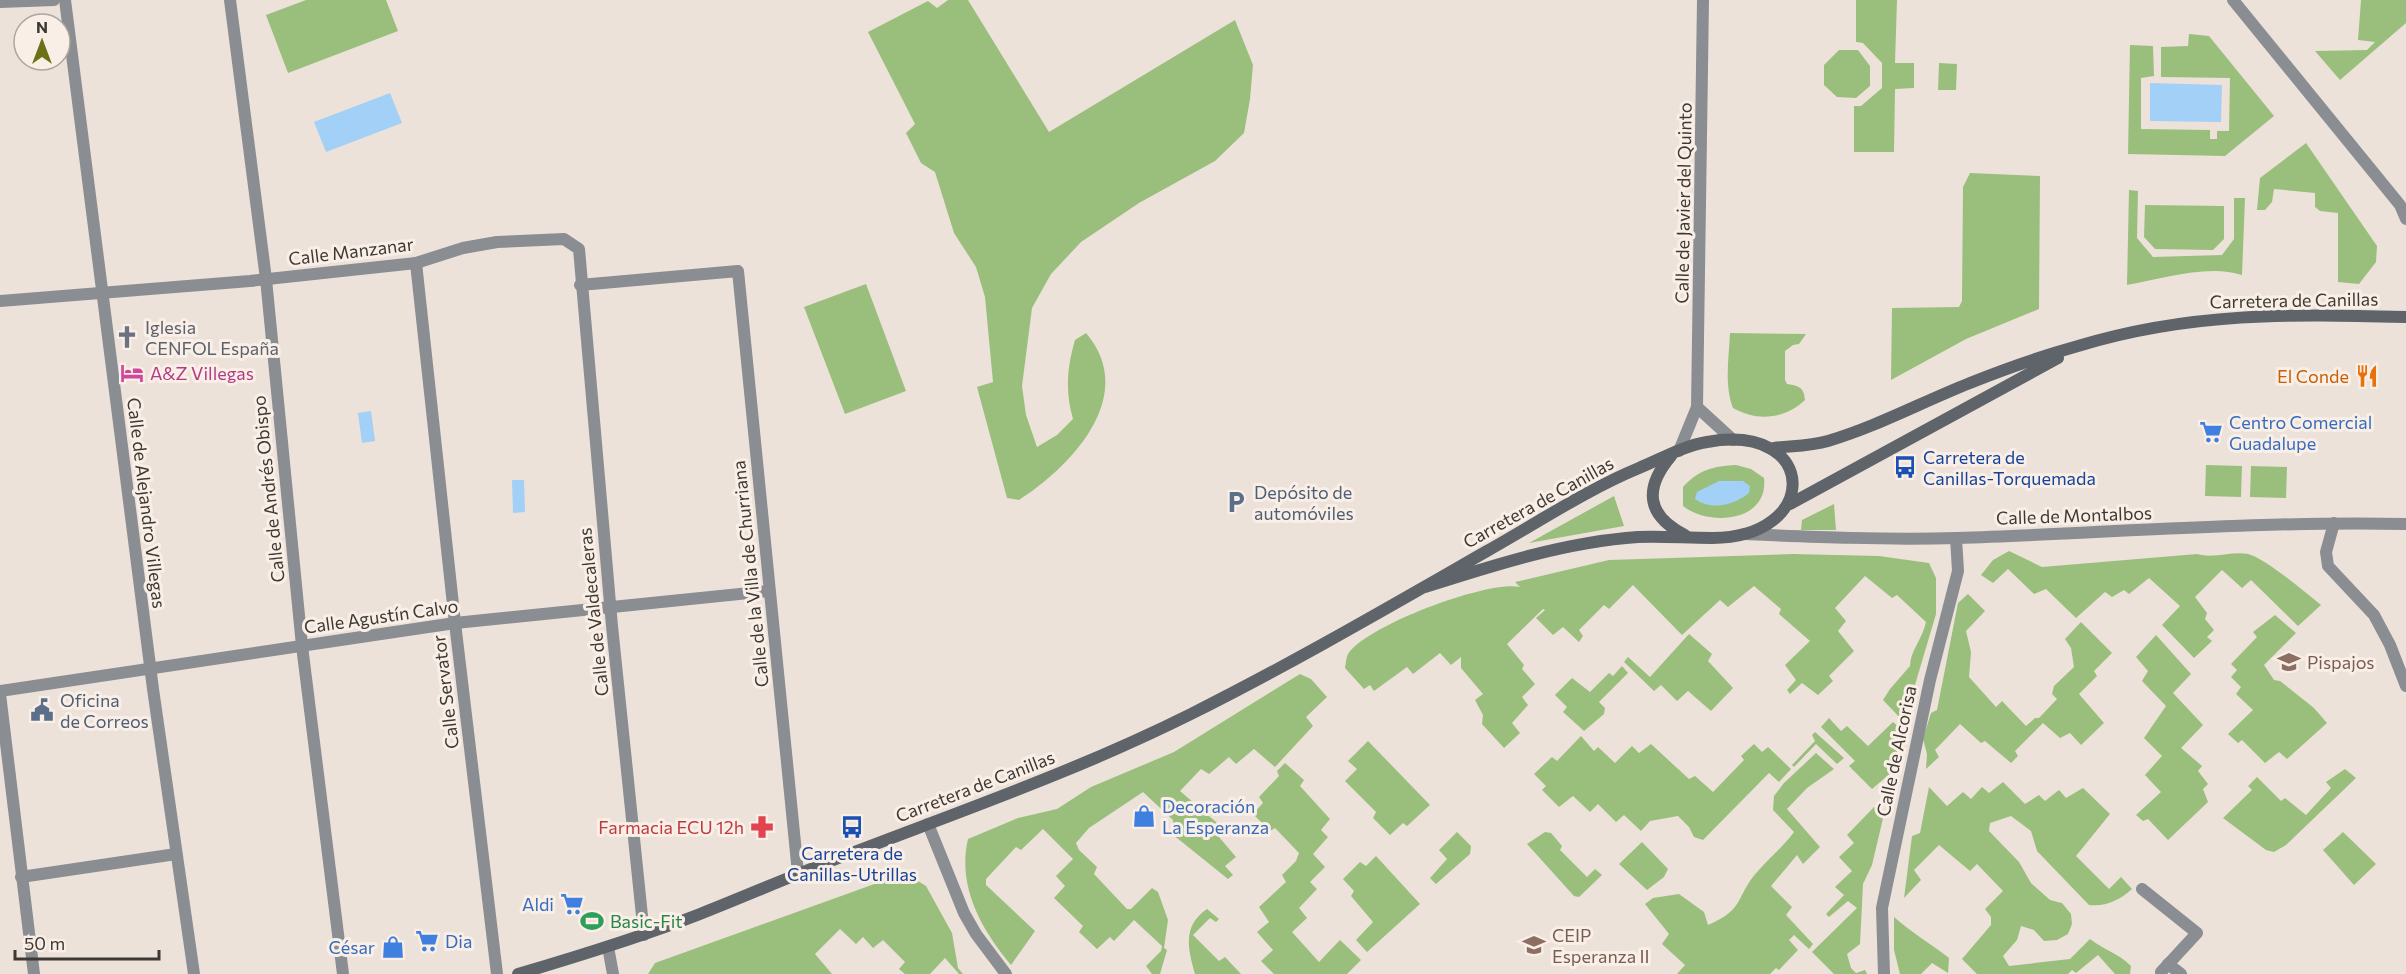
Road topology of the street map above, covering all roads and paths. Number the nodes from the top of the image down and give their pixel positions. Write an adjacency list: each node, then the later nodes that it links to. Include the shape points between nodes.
1 (54, 0): 6 (street)
2 (65, 0): 11 (street, Calle de Alejandro Villegas)
3 (230, 0): 9 (street, Calle de Andrés Obispo)
4 (1703, 0): 15 (street, Calle de Javier del Quinto)
5 (2233, 0): 7 (street, via 2400,205)
6 (0, 2)
7 (2406, 219)
8 (416, 263): 9 (street, Calle Manzanar); 10 (street, Calle Manzanar, via 497,242 564,238 579,249); 28 (street, Calle Servator)
9 (266, 279): 11 (street, Calle Manzanar); 29 (street, Calle de Andrés Obispo)
10 (580, 285): 26 (street, Calle de la Villa de Churriana, via 738,271); 27 (street, Calle de Valdecaleras)
11 (102, 294): 12 (street, Calle Manzanar); 30 (street, Calle de Alejandro Villegas)
12 (0, 301)
13 (2406, 317): 14 (street, Carretera de Canillas, via 2209,318 2145,328)
14 (2077, 346): 17 (street, Carretera de Canillas, via 1970,383 1913,410 1826,442); 19 (street, Carretera de Canillas)
15 (1697, 407): 16 (street); 18 (street, Calle de Javier del Quinto)
16 (1733, 440): 17 (street); 18 (street, via 1710,441)
17 (1774, 448): 19 (street, via 1790,468)
18 (1676, 453): 23 (street, via 1659,471 1652,488 1654,509 1665,525); 25 (street, Carretera de Canillas, via 1618,477)
19 (1790, 504): 22 (street, via 1776,518)
20 (2334, 523): 21 (street, Calle de Montalbos); 24 (street, Calle de Montalbos); 31 (street, via 2326,552 2328,566 2374,615)
21 (2406, 524)
22 (1744, 534): 23 (street); 24 (street, Calle de Montalbos, via 1849,539)
23 (1688, 537): 25 (street, Carretera de Canillas, via 1636,537 1524,556)
24 (1956, 538): 47 (street, Calle de Alcorisa, via 1958,571 1930,680 1882,908)
25 (1425, 587): 33 (street, Carretera de Canillas, via 1192,713 1054,776)
26 (769, 591): 27 (street, Calle Agustín Calvo); 35 (street, Calle de la Villa de Churriana)
27 (610, 608): 28 (street, Calle Agustín Calvo); 38 (street, Calle de Valdecaleras)
28 (455, 623): 29 (street, Calle Agustín Calvo); 43 (street, Calle Servator)
29 (302, 646): 30 (street, Calle Agustín Calvo); 42 (street, Calle de Andrés Obispo)
30 (150, 668): 32 (street, Calle Agustín Calvo); 34 (street, Calle de Alejandro Villegas)
31 (2406, 686)
32 (0, 693): 36 (street)
33 (928, 824): 35 (street, Carretera de Canillas); 46 (street, via 964,913)
34 (176, 854): 36 (street); 41 (street, Calle de Alejandro Villegas)
35 (798, 873): 38 (street, Carretera de Canillas)
36 (21, 877): 40 (street)
37 (2142, 889): 48 (street, via 2197,933 2165,968)
38 (644, 935): 39 (street, Carretera de Canillas)
39 (608, 947): 44 (street, Carretera de Canillas); 45 (street)
40 (33, 974)
41 (194, 974)
42 (343, 974)
43 (497, 974)
44 (518, 974)
45 (613, 974)
46 (1006, 974)
47 (1884, 974)
48 (2181, 974)

